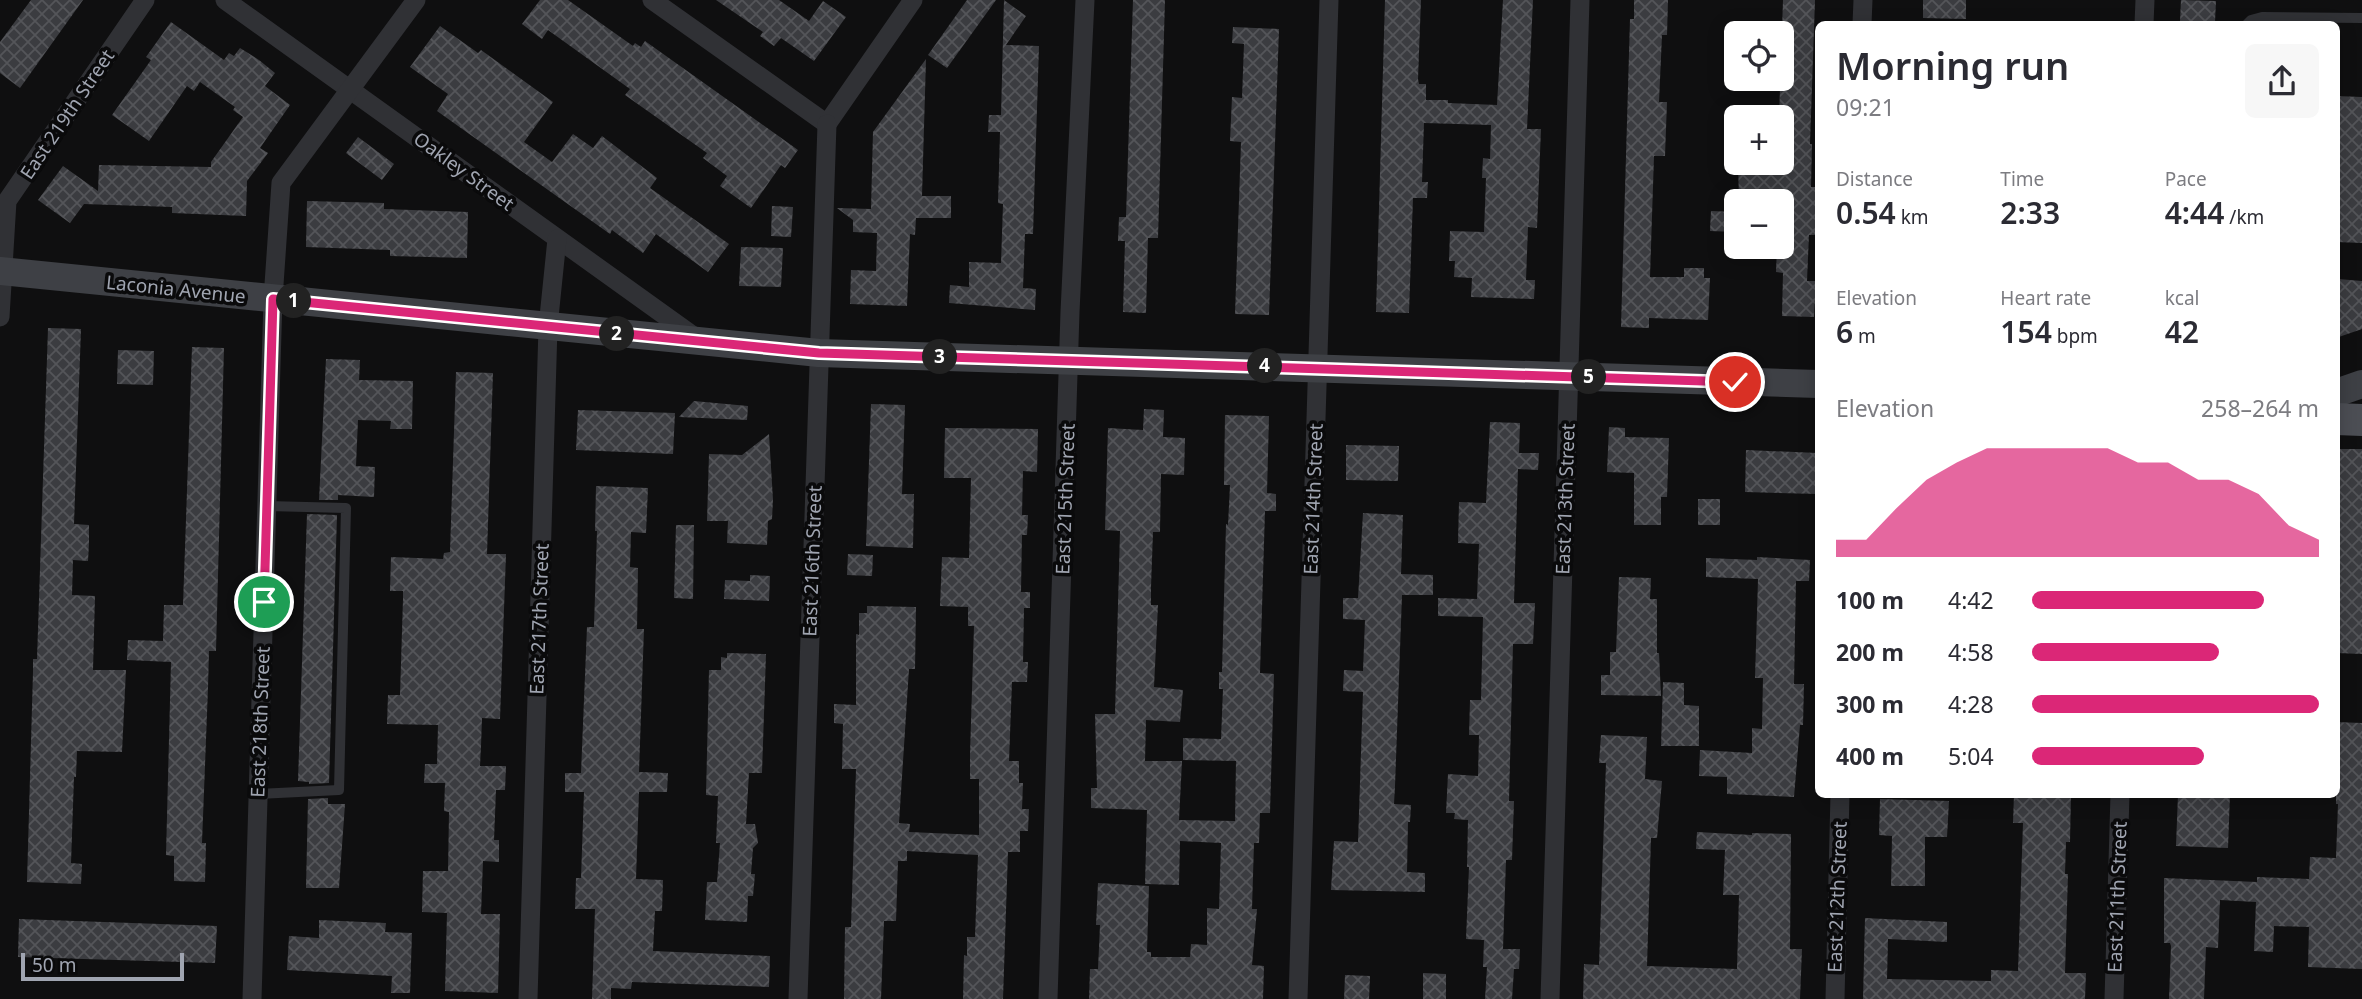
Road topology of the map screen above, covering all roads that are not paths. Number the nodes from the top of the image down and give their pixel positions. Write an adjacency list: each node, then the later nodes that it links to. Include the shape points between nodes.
1 (145, 0): 18 (street, East 219th Street, via 8,201)
2 (225, 0): 15 (street, Oakley Street)
3 (415, 0): 15 (street, East 218th Street)
4 (652, 0): 16 (street)
5 (913, 0): 16 (street)
6 (1329, 0): 25 (street, East 214th Street)
7 (1580, 0): 26 (street, East 213th Street)
8 (1863, 0): 12 (street)
9 (2145, 0): 13 (street)
10 (1080, 3): 24 (street, East 215th Street)
11 (2362, 18): 14 (lane, via 2262,17)
12 (1862, 21)
13 (2144, 21)
14 (2250, 21)
15 (349, 89): 17 (street, Oakley Street); 19 (street, East 218th Street, via 281,183)
16 (827, 124): 23 (street, East 216th Street)
17 (557, 239): 21 (street, East 217th Street); 22 (street, Oakley Street)
18 (1, 271): 19 (street, Laconia Avenue); 20 (street, East 219th Street)
19 (273, 299): 21 (street, Laconia Avenue); 32 (street, East 218th Street)
20 (0, 317)
21 (548, 327): 22 (street, Laconia Avenue); 37 (street, East 217th Street)
22 (702, 343): 23 (street, Laconia Avenue)
23 (819, 353): 24 (street, Laconia Avenue); 38 (street, East 216th Street)
24 (1069, 361): 25 (street, Laconia Avenue); 39 (street, East 215th Street)
25 (1317, 368): 26 (street, Laconia Avenue); 40 (street, East 214th Street)
26 (1569, 377): 27 (street, Laconia Avenue); 41 (street, East 213th Street)
27 (1815, 384)
28 (2362, 384): 29 (street)
29 (2340, 392)
30 (2340, 419): 31 (main road)
31 (2362, 420)
32 (267, 506): 33 (street, East 218th Street); 33 (lane, via 346,508 339,790)
33 (258, 794): 36 (street, East 218th Street)
34 (1840, 798): 42 (street, East 212th Street)
35 (2120, 798): 43 (street, East 211th Street)
36 (252, 999)
37 (528, 999)
38 (798, 999)
39 (1048, 999)
40 (1298, 999)
41 (1550, 999)
42 (1835, 999)
43 (2114, 999)

